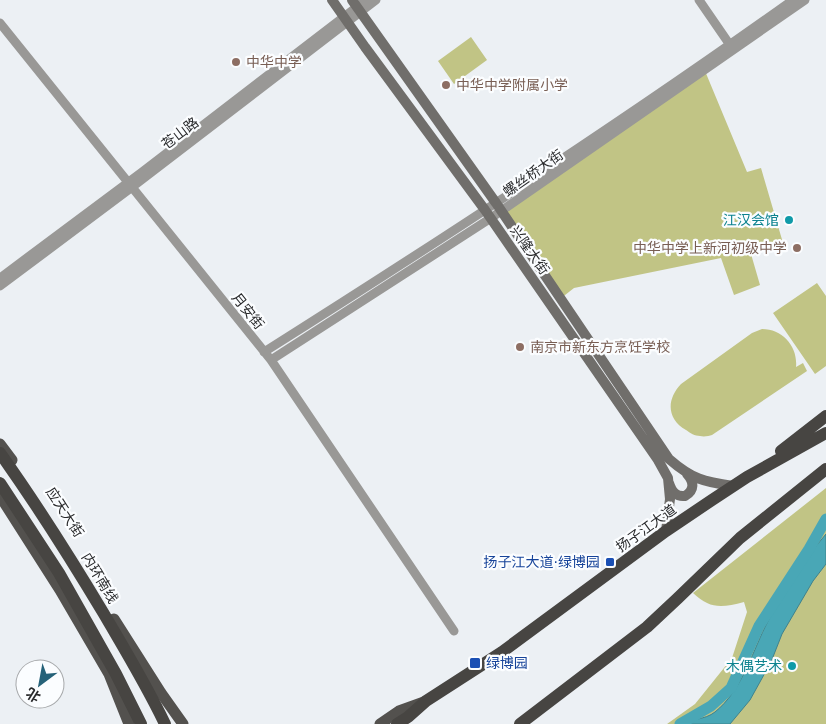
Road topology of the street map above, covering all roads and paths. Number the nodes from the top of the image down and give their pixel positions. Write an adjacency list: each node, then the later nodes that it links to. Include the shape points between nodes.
1 (332, 0): 8 (main road, 兴隆大街)
2 (366, 0): 7 (street, 苍山路)
3 (376, 0): 7 (street, 苍山路)
4 (699, 0): 10 (street)
5 (793, 0): 10 (street, 螺丝桥大街)
6 (805, 0): 12 (street, 螺丝桥大街)
7 (356, 6): 8 (street, 苍山路); 12 (main road, 兴隆大街)
8 (345, 19): 11 (street, 苍山路); 13 (main road, 兴隆大街)
9 (0, 23): 11 (street, 月安街)
10 (730, 45): 12 (street, 螺丝桥大街)
11 (129, 185): 14 (street, 苍山路); 15 (street, 苍山路); 16 (street, 月安街)
12 (499, 207): 13 (street, 螺丝桥大街); 23 (main road, 兴隆大街, via 669,459)
13 (488, 214): 16 (street, 螺丝桥大街); 17 (street, 螺丝桥大街); 25 (main road, 兴隆大街)
14 (0, 278)
15 (0, 286)
16 (264, 352): 17 (street, 月安街)
17 (271, 360): 30 (street, 月安街)
18 (826, 416): 24 (highway)
19 (826, 433): 24 (highway, 扬子江大道)
20 (0, 444): 40 (main road, 应天大街, via 36,494)
21 (0, 453): 32 (highway, 内环南线, via 45,518)
22 (826, 468): 34 (highway, via 740,538 647,627)
23 (687, 474): 25 (main road, via 693,485 685,496 674,493); 27 (main road, 兴隆大街, via 696,479)
24 (747, 477): 27 (highway, 扬子江大道)
25 (668, 478): 29 (main road, 兴隆大街, via 670,499)
26 (0, 483): 31 (highway, via 59,573)
27 (733, 486): 29 (highway, 扬子江大道)
28 (0, 496): 35 (main road, via 109,674)
29 (666, 531): 33 (highway, 扬子江大道, via 492,660)
30 (454, 631)
31 (116, 674): 36 (highway); 37 (highway)
32 (146, 684): 38 (highway, 内环南线); 39 (highway)
33 (426, 701): 41 (main road, via 400,711); 42 (highway, 扬子江大道); 43 (highway)
34 (549, 702): 44 (highway); 45 (highway)
35 (129, 724)
36 (133, 724)
37 (141, 724)
38 (165, 724)
39 (173, 724)
40 (183, 724)
41 (380, 724)
42 (397, 724)
43 (412, 724)
44 (520, 724)
45 (530, 724)

